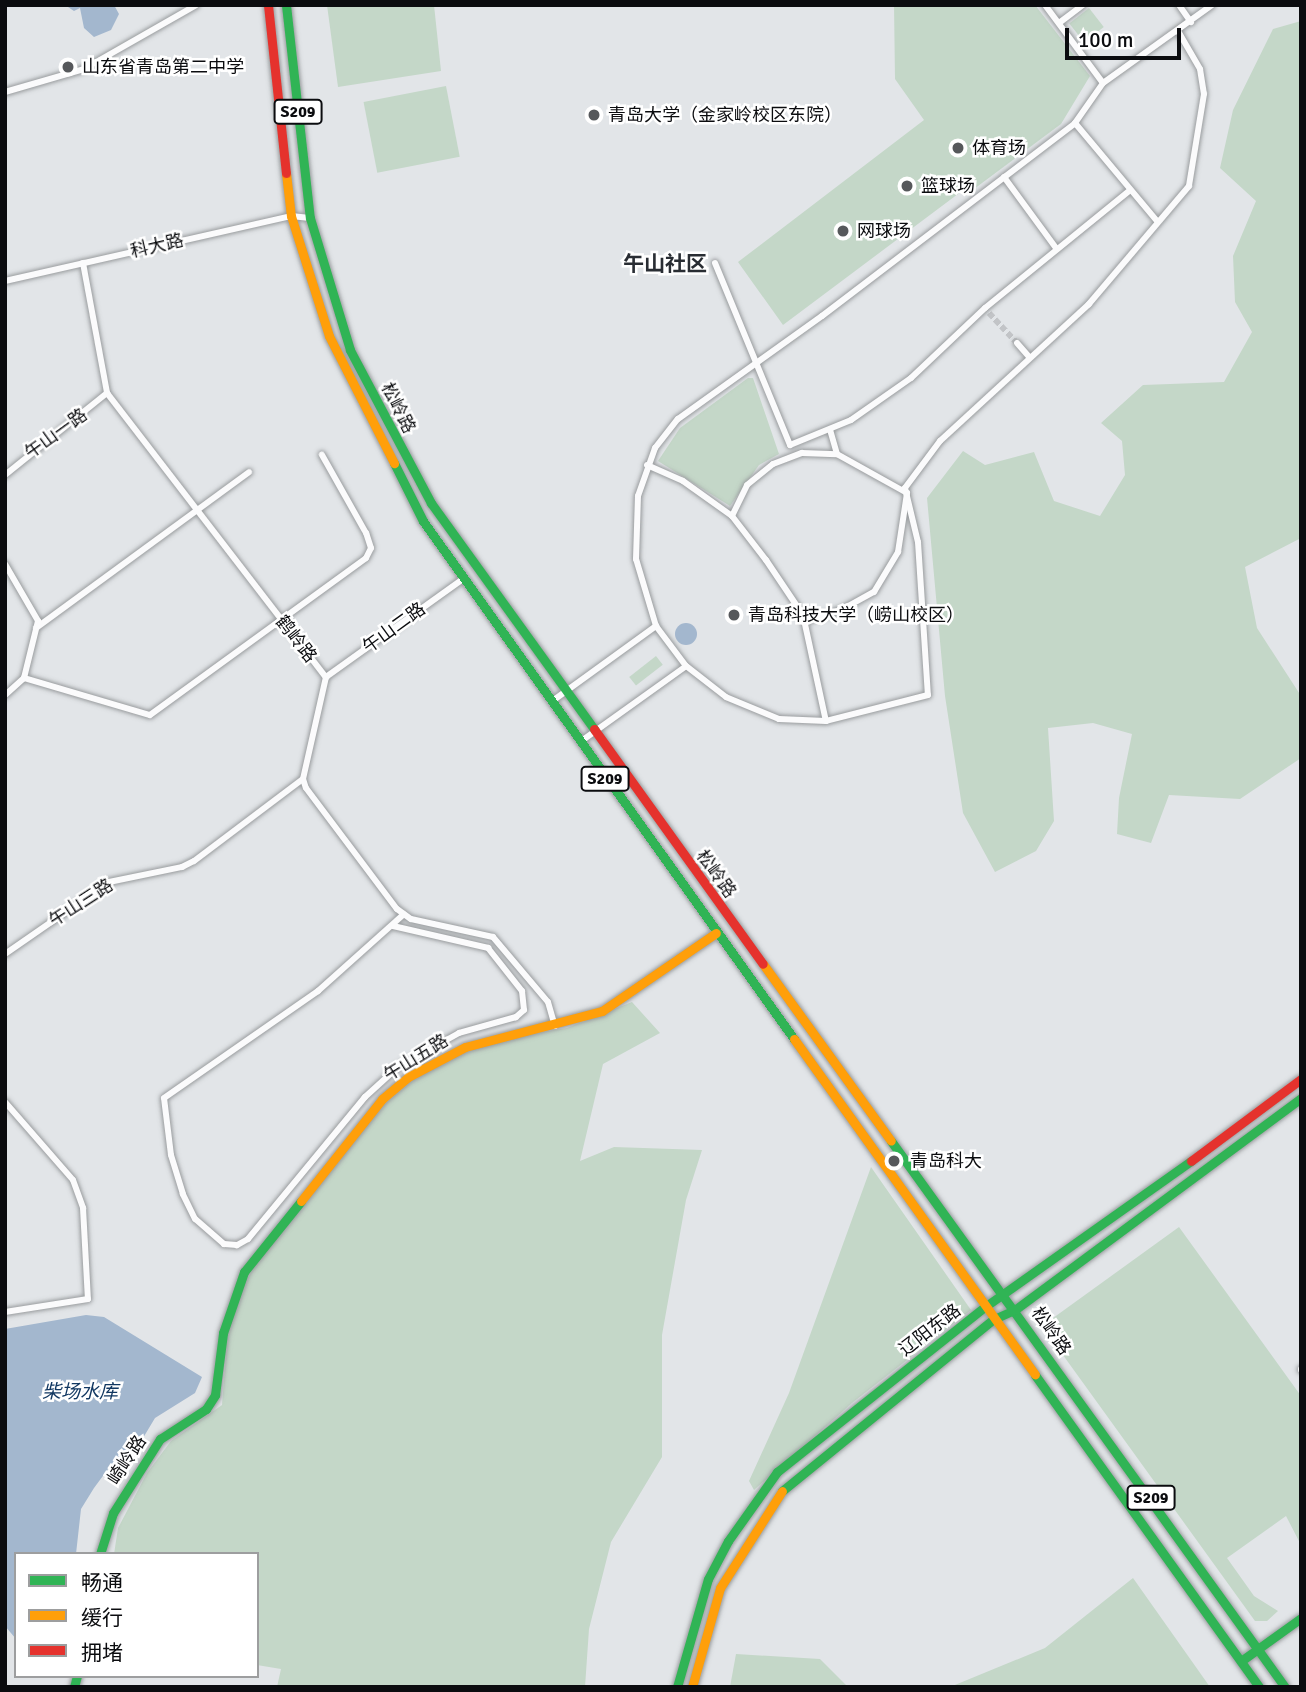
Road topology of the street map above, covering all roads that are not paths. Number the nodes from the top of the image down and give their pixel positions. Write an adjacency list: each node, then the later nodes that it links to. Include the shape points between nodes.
1 (196, 5): 12 (street, via 84,69)
2 (268, 5): 16 (main road, 松岭路 / S209)
3 (286, 5): 17 (main road, 松岭路 / S209)
4 (1045, 5): 9 (street)
5 (1083, 5): 9 (street)
6 (1179, 5): 8 (street)
7 (1212, 5): 8 (street)
8 (1191, 22): 10 (street)
9 (1059, 23): 11 (street)
10 (1178, 31): 11 (street); 18 (street, via 1200,69 1204,94 1189,186)
11 (1103, 83): 13 (street)
12 (5, 92)
13 (1075, 123): 14 (street); 15 (street)
14 (1004, 177): 19 (street); 25 (street)
15 (1130, 190): 18 (street); 19 (street)
16 (291, 216): 17 (street, 科大路); 20 (street, 科大路); 37 (main road, 松岭路 / S209, via 329,336 423,521)
17 (310, 218): 45 (main road, 松岭路 / S209, via 351,350 401,450 430,503)
18 (1157, 221): 24 (street, via 1089,304)
19 (1056, 248): 27 (street, via 911,377)
20 (83, 263): 22 (street, 科大路); 26 (street, 鹤岭路)
21 (715, 263): 25 (street)
22 (5, 281)
23 (1017, 343): 24 (street)
24 (1029, 357): 33 (street, via 940,441 905,488)
25 (758, 360): 27 (street, via 790,445); 30 (street, via 678,419)
26 (107, 393): 32 (street, 午山一路); 34 (street, 鹤岭路)
27 (830, 430): 28 (street)
28 (837, 454): 33 (street); 35 (street, via 802,453 773,464 747,485)
29 (323, 456): 38 (street, via 371,548 366,558)
30 (648, 465): 35 (street, via 683,481); 40 (street, via 634,540)
31 (249, 472): 34 (street)
32 (5, 475)
33 (906, 493): 39 (street, via 898,552 874,592 841,610); 48 (street, via 918,542 928,695)
34 (197, 510): 38 (street, 鹤岭路); 41 (street)
35 (732, 516): 39 (street)
36 (5, 564): 41 (street, via 38,621)
37 (463, 579): 43 (street, 午山二路); 47 (main road, 松岭路 / S209)
38 (281, 619): 43 (street, 鹤岭路); 44 (street, via 150,715)
39 (805, 621): 48 (street)
40 (656, 626): 42 (street); 45 (street)
41 (36, 628): 44 (street)
42 (686, 666): 48 (street, via 726,697 779,719); 49 (street)
43 (326, 677): 51 (street, 鹤岭路)
44 (24, 678): 46 (street)
45 (567, 691): 47 (street); 49 (main road, 松岭路 / S209)
46 (5, 695)
47 (551, 702): 50 (main road, 松岭路 / S209)
48 (826, 721)
49 (594, 732): 50 (street); 60 (main road, 松岭路 / S209)
50 (580, 743): 54 (main road, 松岭路 / S209)
51 (303, 779): 52 (street, via 351,852); 55 (street, 午山三路, via 194,861 109,882)
52 (404, 914): 53 (street); 56 (street, via 493,937 548,1003)
53 (393, 926): 53 (street, via 305,1001 164,1098 169,1144 183,1194 195,1219 224,1244 237,1245 248,1239 365,1097 398,1067 458,1032 508,1020 524,1010 522,991 488,948)
54 (716, 933): 56 (main road, 午山五路, via 603,1011); 61 (main road, 松岭路 / S209)
55 (5, 954)
56 (555, 1026): 65 (main road, 午山五路, via 465,1047 408,1077 382,1099 244,1272 223,1333)
57 (1301, 1079): 60 (main road, 辽阳东路)
58 (1301, 1098): 62 (main road, 辽阳东路)
59 (5, 1102): 63 (street, via 73,1180 83,1208 88,1299)
60 (1006, 1295): 61 (main road, 辽阳东路); 62 (main road, 松岭路 / S209)
61 (986, 1306): 64 (main road, 松岭路 / S209); 70 (main road, 辽阳东路, via 813,1442 756,1498 708,1579)
62 (1016, 1309): 64 (main road, 辽阳东路); 68 (main road, 松岭路 / S209)
63 (5, 1312)
64 (994, 1319): 69 (main road, 松岭路 / S209); 71 (main road, 辽阳东路, via 822,1455 767,1508 720,1588)
65 (219, 1366): 66 (main road, 崎岭路, via 215,1395 206,1409 160,1439 133,1477 113,1513)
66 (101, 1552)
67 (1301, 1618): 68 (main road)
68 (1259, 1648): 69 (main road); 73 (main road, 松岭路 / S209)
69 (1241, 1661): 72 (main road, 松岭路 / S209)
70 (677, 1687)
71 (692, 1687)
72 (1259, 1687)
73 (1285, 1687)

